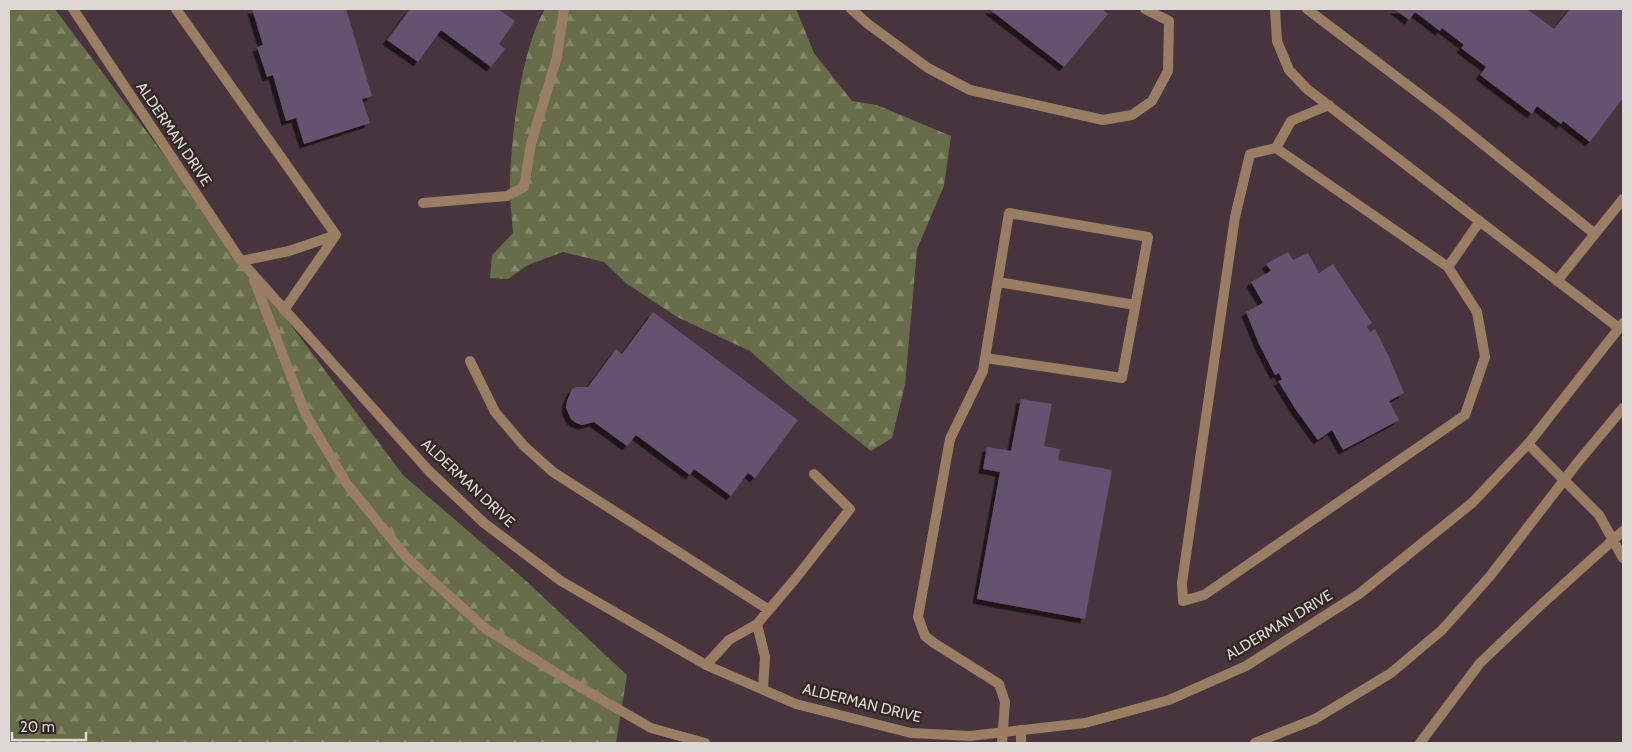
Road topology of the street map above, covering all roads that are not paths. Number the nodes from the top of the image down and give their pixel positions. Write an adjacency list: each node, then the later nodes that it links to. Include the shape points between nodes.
1 (73, 9): 15 (street, ALDERMAN DRIVE)
2 (176, 9): 14 (street)
3 (564, 9): 11 (street, via 557,58 531,144 524,187 507,196)
4 (851, 9): 5 (street, via 928,68 970,90 1103,120 1132,115 1152,101 1168,71 1169,22)
5 (1145, 9)
6 (1276, 9): 8 (street, via 1278,41 1290,70)
7 (1307, 9): 13 (street, via 1443,112)
8 (1329, 105): 9 (street, via 1291,121); 12 (street)
9 (1276, 148): 16 (street); 16 (street, via 1250,154 1235,217 1182,583 1183,601 1204,595 1464,416 1485,357 1477,312)
10 (1623, 199): 13 (street)
11 (422, 203)
12 (1480, 221): 16 (street); 18 (street)
13 (1595, 234): 18 (street)
14 (336, 235): 15 (street, via 289,251); 21 (street)
15 (241, 261): 17 (street, ALDERMAN DRIVE)
16 (1448, 267)
17 (252, 275): 21 (street, ALDERMAN DRIVE); 39 (street, ALDERMAN DRIVE, via 306,415 347,484 407,558 486,629 566,679 651,728)
18 (1557, 281): 22 (street)
19 (998, 282): 20 (street); 20 (street, via 1009,213 1148,237); 23 (street)
20 (1135, 305): 23 (street, via 1122,378)
21 (284, 310): 34 (street, ALDERMAN DRIVE, via 429,471 484,523 561,581)
22 (1621, 325): 26 (street, ALDERMAN DRIVE)
23 (985, 358): 37 (street, via 984,371 950,439 918,617 925,636 934,644 999,684 1005,702)
24 (470, 361): 32 (street, via 496,412 524,446 554,472)
25 (1623, 408): 28 (street)
26 (1528, 444): 28 (street); 36 (street, ALDERMAN DRIVE, via 1472,503 1359,594 1246,666 1169,700 1085,723)
27 (814, 474): 32 (street, via 850,509)
28 (1565, 478): 30 (street, via 1599,515); 41 (street, via 1491,575 1442,630 1392,673 1315,719)
29 (1623, 531): 30 (street)
30 (1613, 539): 31 (street); 42 (street, via 1480,663)
31 (1623, 558)
32 (769, 610): 33 (street)
33 (757, 624): 34 (street, via 729,640); 35 (street, via 765,657)
34 (706, 664): 35 (street, ALDERMAN DRIVE)
35 (762, 689): 38 (street, ALDERMAN DRIVE, via 796,704 911,734)
36 (1021, 730): 37 (street, ALDERMAN DRIVE); 40 (street)
37 (1002, 738): 38 (street, ALDERMAN DRIVE)
38 (970, 740)
39 (705, 743)
40 (1020, 743)
41 (1255, 743)
42 (1420, 743)

